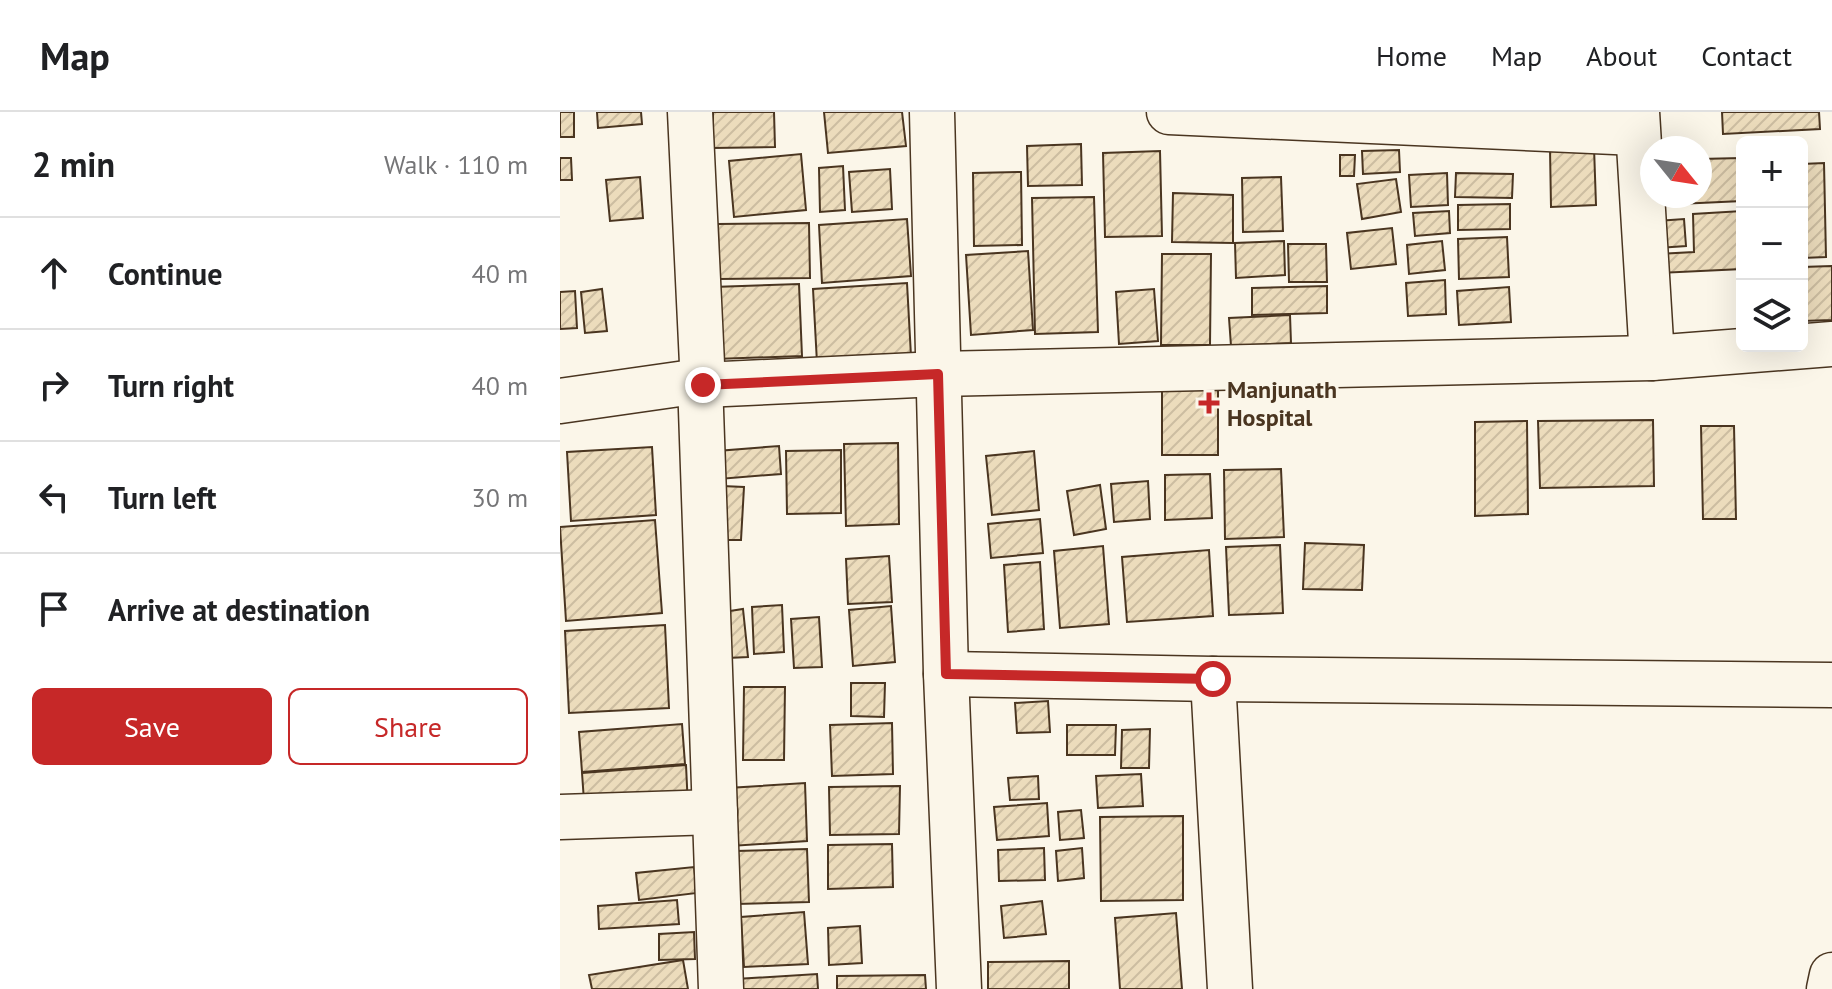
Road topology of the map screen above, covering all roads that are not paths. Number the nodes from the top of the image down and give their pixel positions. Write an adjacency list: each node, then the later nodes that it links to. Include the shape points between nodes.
1 (690, 112): 8 (street)
2 (932, 112): 7 (street)
3 (1169, 112): 4 (street)
4 (1637, 123): 6 (street)
5 (1832, 344): 6 (street)
6 (1652, 358): 7 (street)
7 (938, 374): 8 (street); 10 (street)
8 (701, 383): 9 (street); 13 (street)
9 (560, 401)
10 (946, 674): 11 (street); 17 (street)
11 (1213, 679): 12 (street); 18 (street)
12 (1832, 685)
13 (715, 812): 14 (street); 16 (street)
14 (560, 817)
15 (1832, 975): 19 (street)
16 (721, 989)
17 (959, 989)
18 (1230, 989)
19 (1829, 989)

